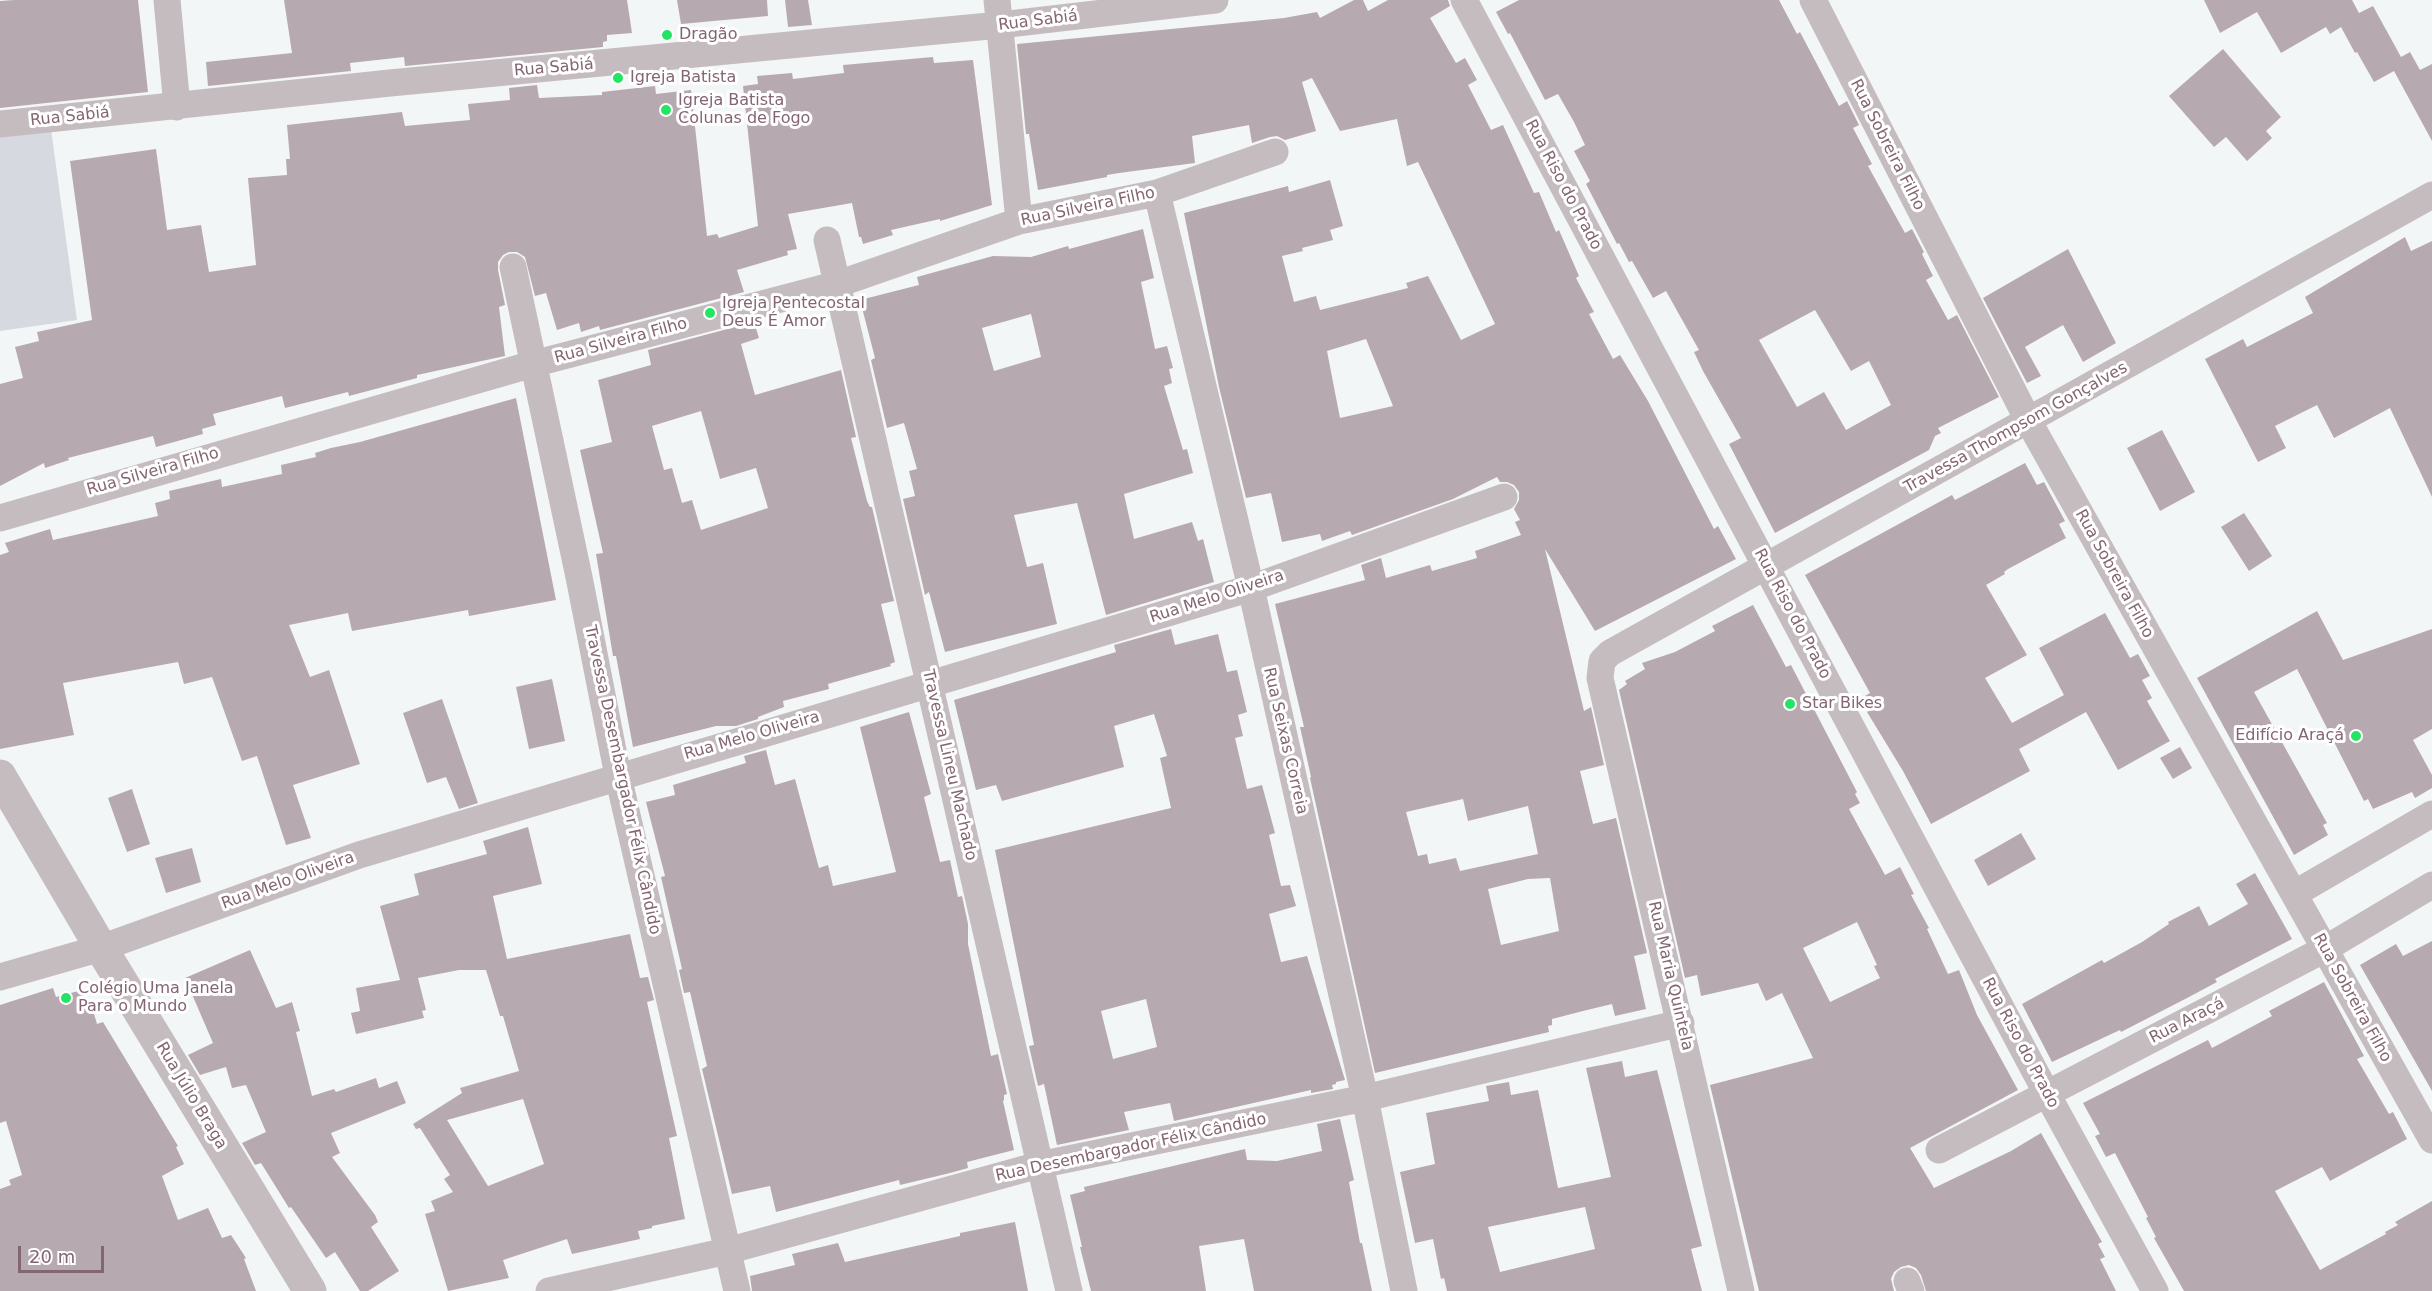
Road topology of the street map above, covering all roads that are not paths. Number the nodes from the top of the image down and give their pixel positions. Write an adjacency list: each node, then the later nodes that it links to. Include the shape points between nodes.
1 (167, 0): 6 (street)
2 (1215, 0): 5 (street, Rua Sabiá)
3 (1464, 0): 19 (street, Rua Riso do Prado)
4 (1813, 0): 16 (street, Rua Sobreira Filho)
5 (999, 13): 6 (street, Rua Sabiá); 11 (street)
6 (177, 106): 7 (street, Rua Sabiá)
7 (0, 124)
8 (1275, 152): 9 (street, Rua Silveira Filho)
9 (1157, 193): 11 (street, Rua Silveira Filho); 20 (street, Rua Seixas Correia)
10 (2432, 195): 16 (street, Travessa Thompsom Gonçalves)
11 (1019, 221): 14 (street, Rua Silveira Filho)
12 (827, 240): 14 (street, Travessa Lineu Machado)
13 (513, 267): 15 (street, Travessa Desembargador Félix Cândido)
14 (838, 284): 15 (street, Rua Silveira Filho); 22 (street, Travessa Lineu Machado)
15 (533, 363): 18 (street, Rua Silveira Filho); 24 (street, Travessa Desembargador Félix Cândido)
16 (2029, 422): 19 (street, Travessa Thompsom Gonçalves); 27 (street, Rua Sobreira Filho)
17 (1504, 498): 20 (street, Rua Melo Oliveira)
18 (0, 518)
19 (1767, 566): 21 (street, Travessa Thompsom Gonçalves, via 1610,653); 32 (street, Rua Riso do Prado)
20 (1251, 588): 22 (street, Rua Melo Oliveira); 33 (street, Rua Seixas Correia)
21 (1602, 662): 31 (street, Rua Maria Quintela, via 1600,678)
22 (930, 684): 24 (street, Rua Melo Oliveira); 36 (street, Travessa Lineu Machado)
23 (0, 776): 28 (street, Rua Júlio Braga)
24 (618, 776): 28 (street, Rua Melo Oliveira, via 359,855); 37 (street, Travessa Desembargador Félix Cândido)
25 (2432, 814): 27 (street)
26 (2432, 885): 29 (street, Rua Araçá)
27 (2294, 894): 29 (street, Rua Sobreira Filho)
28 (101, 948): 30 (street, Rua Melo Oliveira); 38 (street, Rua Júlio Braga)
29 (2325, 949): 32 (street, Rua Araçá); 34 (street, Rua Sobreira Filho)
30 (0, 976)
31 (1681, 1023): 33 (street, Rua Desembargador Félix Cândido); 43 (street, Rua Maria Quintela)
32 (2047, 1094): 35 (street, Rua Araçá); 44 (street, Rua Riso do Prado)
33 (1365, 1098): 36 (street, Rua Desembargador Félix Cândido); 42 (street, Rua Seixas Correia)
34 (2432, 1140)
35 (1939, 1150)
36 (1040, 1165): 37 (street, Rua Desembargador Félix Cândido); 41 (street, Travessa Lineu Machado)
37 (727, 1251): 39 (street, Rua Desembargador Félix Cândido); 40 (street, Travessa Desembargador Félix Cândido)
38 (310, 1291)
39 (549, 1291)
40 (737, 1291)
41 (1069, 1291)
42 (1404, 1291)
43 (1741, 1291)
44 (2154, 1291)

